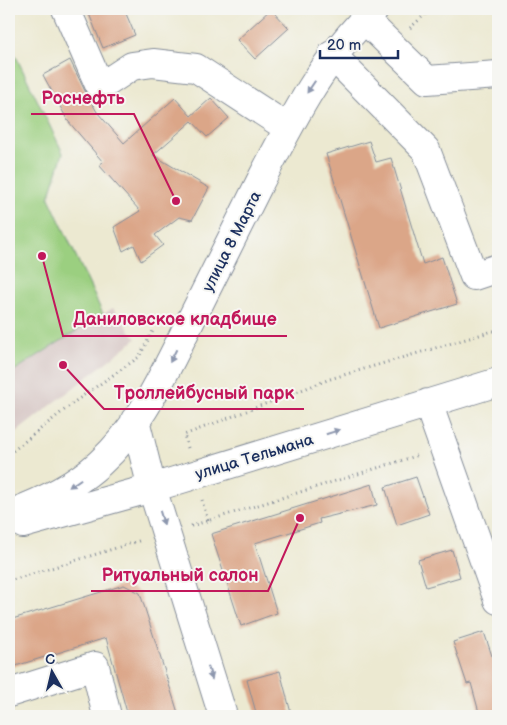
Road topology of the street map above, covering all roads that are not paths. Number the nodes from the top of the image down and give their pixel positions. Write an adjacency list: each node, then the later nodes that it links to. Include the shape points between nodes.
1 (66, 9): 5 (street, via 100,87 132,66 153,63 196,68)
2 (370, 14): 3 (street, улица 8 Марта); 4 (street, via 427,80)
3 (332, 55): 5 (street, улица 8 Марта, one-way to 5); 6 (street, via 426,150 474,276)
4 (498, 75)
5 (288, 128): 9 (street, улица 8 Марта, one-way to 9, via 156,389)
6 (498, 268)
7 (498, 382): 8 (street, улица Тельмана)
8 (428, 403): 10 (street, улица Тельмана, one-way to 8); 13 (street)
9 (135, 420): 10 (street); 11 (street, улица 8 Марта, one-way to 11, via 100,463 73,485)
10 (152, 488): 12 (street, улица Тельмана); 16 (street, one-way to 16)
11 (9, 514)
12 (9, 528)
13 (498, 600)
14 (9, 693): 15 (street, via 95,666)
15 (107, 716)
16 (223, 716)

